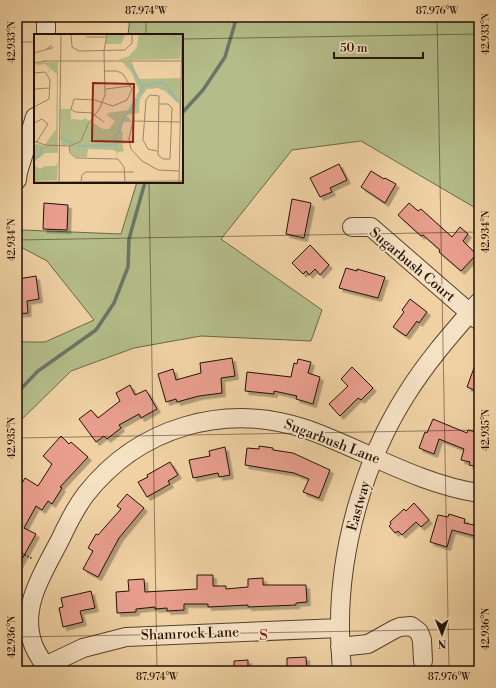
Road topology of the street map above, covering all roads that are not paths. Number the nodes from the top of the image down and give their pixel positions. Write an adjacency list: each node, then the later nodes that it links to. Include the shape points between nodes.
1 (46, 17): 2 (street)
2 (46, 34)
3 (34, 120): 4 (street)
4 (17, 180)
5 (352, 227): 6 (street, Sugarbush Court, via 371,227)
6 (476, 312): 7 (street, Eastway, via 438,349 406,395)
7 (374, 458): 8 (street, Sugarbush Lane, via 432,481); 9 (street, Eastway, via 359,499 347,549); 12 (street, Sugarbush Lane, via 306,429 252,418 219,418 186,425 164,432 143,444 122,459 85,495 71,517 31,600 30,633)
8 (479, 493)
9 (340, 628): 10 (street, Eastway); 12 (street, Shamrock Lane, via 126,637 83,648)
10 (340, 647): 11 (street, via 368,644 395,629 411,626 419,632 422,640); 13 (street, Eastway)
11 (423, 661)
12 (47, 669)
13 (342, 671)

